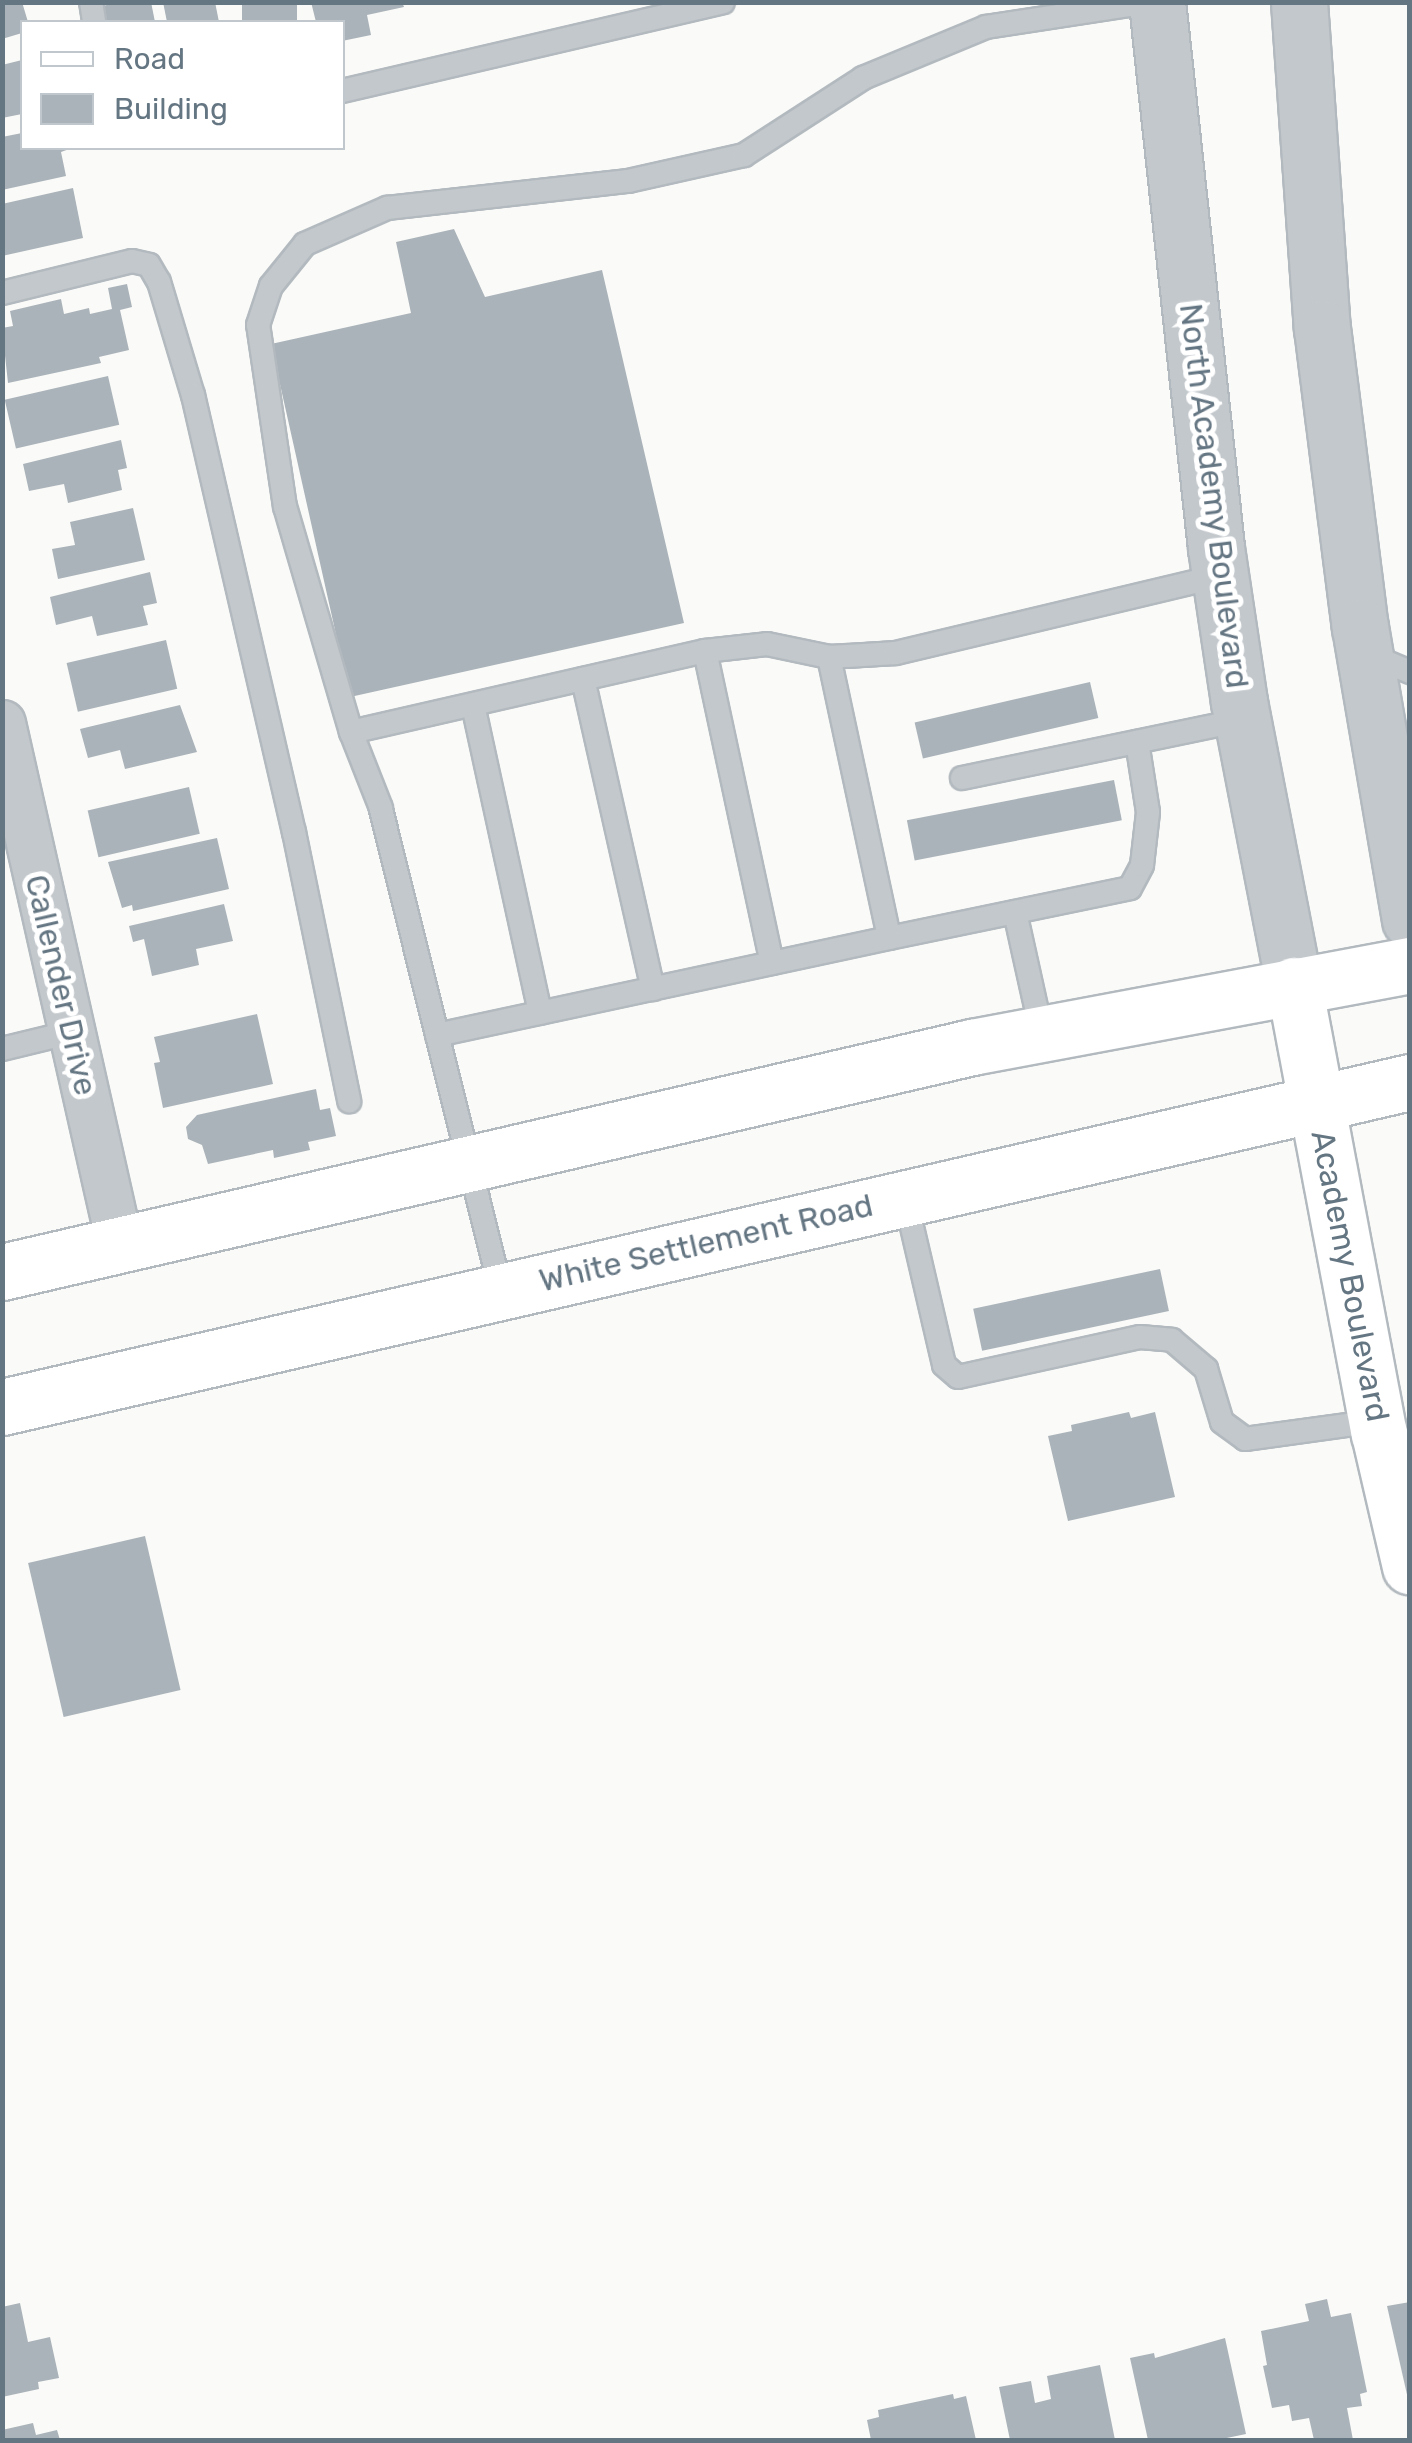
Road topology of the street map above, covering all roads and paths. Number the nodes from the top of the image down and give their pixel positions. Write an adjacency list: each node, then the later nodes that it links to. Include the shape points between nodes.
1 (723, 2): 4 (lane)
2 (1154, 2): 6 (street, North Academy Boulevard); 14 (lane, via 986,27 863,78 744,154 628,181 387,208 305,244 271,286 258,325 285,507)
3 (1300, 2): 9 (street, via 1322,328)
4 (345, 91)
5 (2, 292): 31 (lane, via 132,261 149,265 159,282 193,395)
6 (1220, 576): 8 (lane, via 896,654); 12 (street, North Academy Boulevard)
7 (705, 650): 8 (lane, via 768,644); 10 (lane); 21 (lane)
8 (828, 657): 20 (lane)
9 (1387, 662): 17 (street)
10 (583, 679): 11 (lane); 24 (lane)
11 (472, 705): 14 (lane); 25 (lane)
12 (1243, 720): 15 (lane); 23 (street, North Academy Boulevard)
13 (2, 724): 26 (street, Callender Drive)
14 (350, 732): 27 (lane, via 381,808)
15 (1137, 742): 16 (lane); 18 (lane, via 1148,812 1142,865 1130,888)
16 (962, 778)
17 (1399, 796): 19 (street)
18 (1015, 912): 20 (lane); 28 (lane)
19 (1410, 920)
20 (890, 938): 21 (lane)
21 (772, 963): 24 (lane)
22 (1410, 965): 23 (main road)
23 (1294, 985): 28 (main road); 32 (main road, Academy Boulevard)
24 (652, 989): 25 (lane)
25 (540, 1013): 27 (lane)
26 (72, 1032): 29 (lane); 35 (street, Callender Drive)
27 (437, 1034): 33 (lane)
28 (1042, 1034): 33 (main road)
29 (2, 1049)
30 (1410, 1082): 32 (main road, White Settlement Road)
31 (349, 1101)
32 (1316, 1102): 34 (main road, White Settlement Road); 39 (main road, Academy Boulevard)
33 (469, 1164): 35 (main road); 37 (lane)
34 (905, 1198): 37 (main road, White Settlement Road); 39 (lane, via 944,1365 958,1377 1140,1336 1172,1340 1206,1369 1222,1422 1245,1439)
35 (120, 1246): 36 (main road)
36 (2, 1272)
37 (501, 1291): 38 (main road, White Settlement Road)
38 (2, 1407)
39 (1377, 1422): 40 (main road, Academy Boulevard)
40 (1410, 1566)

